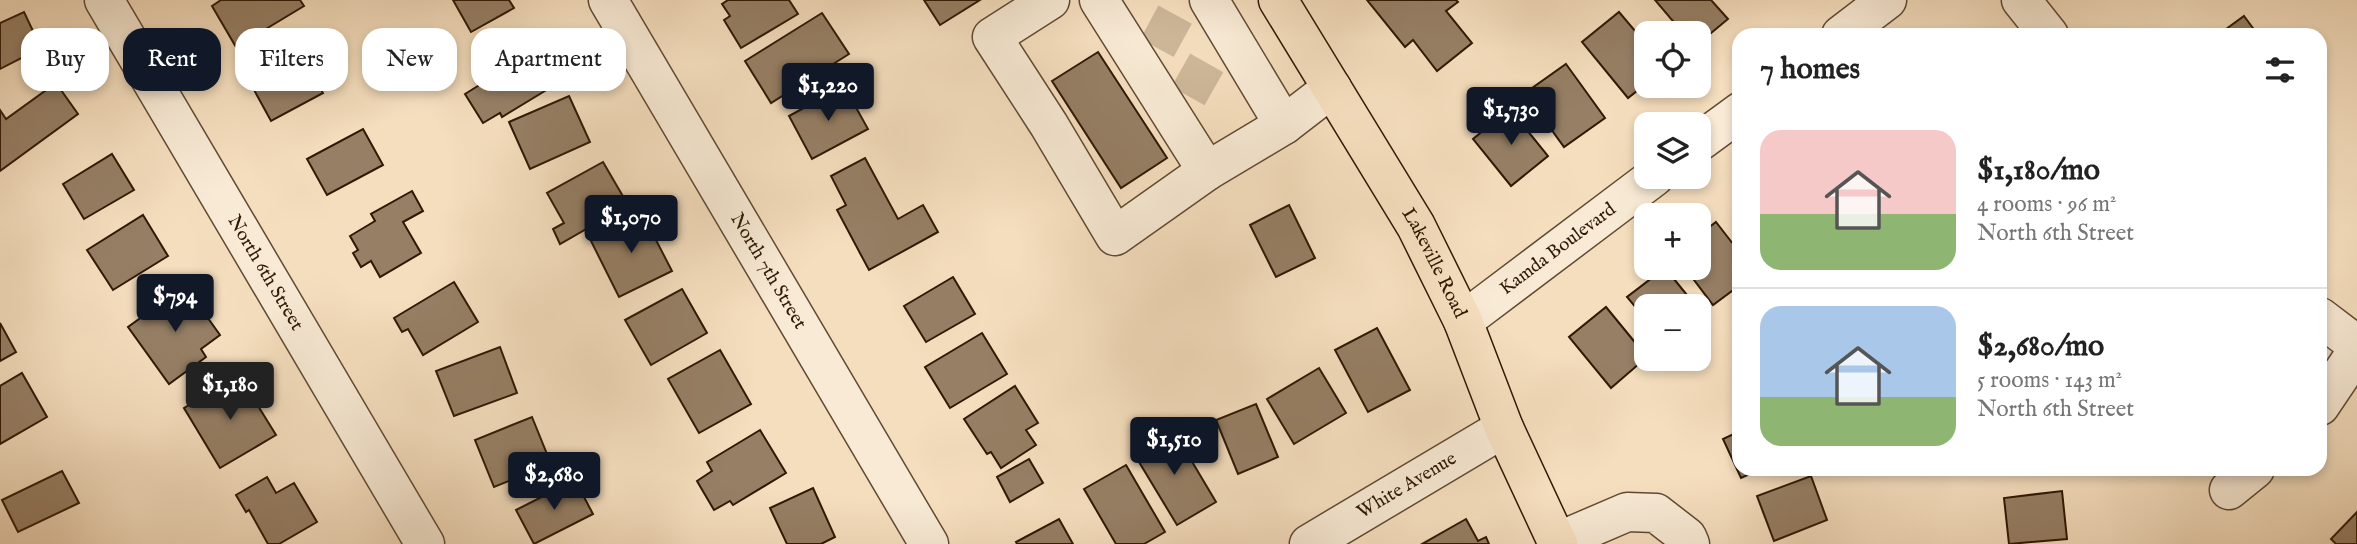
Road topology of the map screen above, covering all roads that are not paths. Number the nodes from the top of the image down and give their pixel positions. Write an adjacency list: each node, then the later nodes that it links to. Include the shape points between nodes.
1 (104, 0): 24 (street, North 6th Street)
2 (608, 0): 25 (street, North 7th Street)
3 (1050, 0): 15 (street, via 992,37 1115,236)
4 (1099, 0): 15 (street, via 1151,59 1181,108)
5 (1278, 0): 11 (main road, Lakeville Road)
6 (1887, 0): 9 (street)
7 (2021, 0): 10 (street)
8 (1216, 26): 13 (street)
9 (1850, 28)
10 (2043, 28)
11 (1332, 88): 13 (street); 17 (main road, Lakeville Road, via 1416,226)
12 (1732, 118): 14 (street)
13 (1284, 125): 15 (street)
14 (1711, 133)
15 (1207, 171)
16 (1638, 189): 17 (street, Kamda Boulevard)
17 (1462, 321): 22 (main road, Lakeville Road)
18 (2327, 322): 19 (street)
19 (2357, 345)
20 (2357, 351): 21 (street)
21 (2327, 396)
22 (1504, 428): 23 (main road, Lakeville Road); 26 (street, White Avenue)
23 (1558, 543): 27 (street, via 1628,512 1656,513)
24 (425, 544)
25 (929, 544)
26 (1309, 544)
27 (1690, 544)

